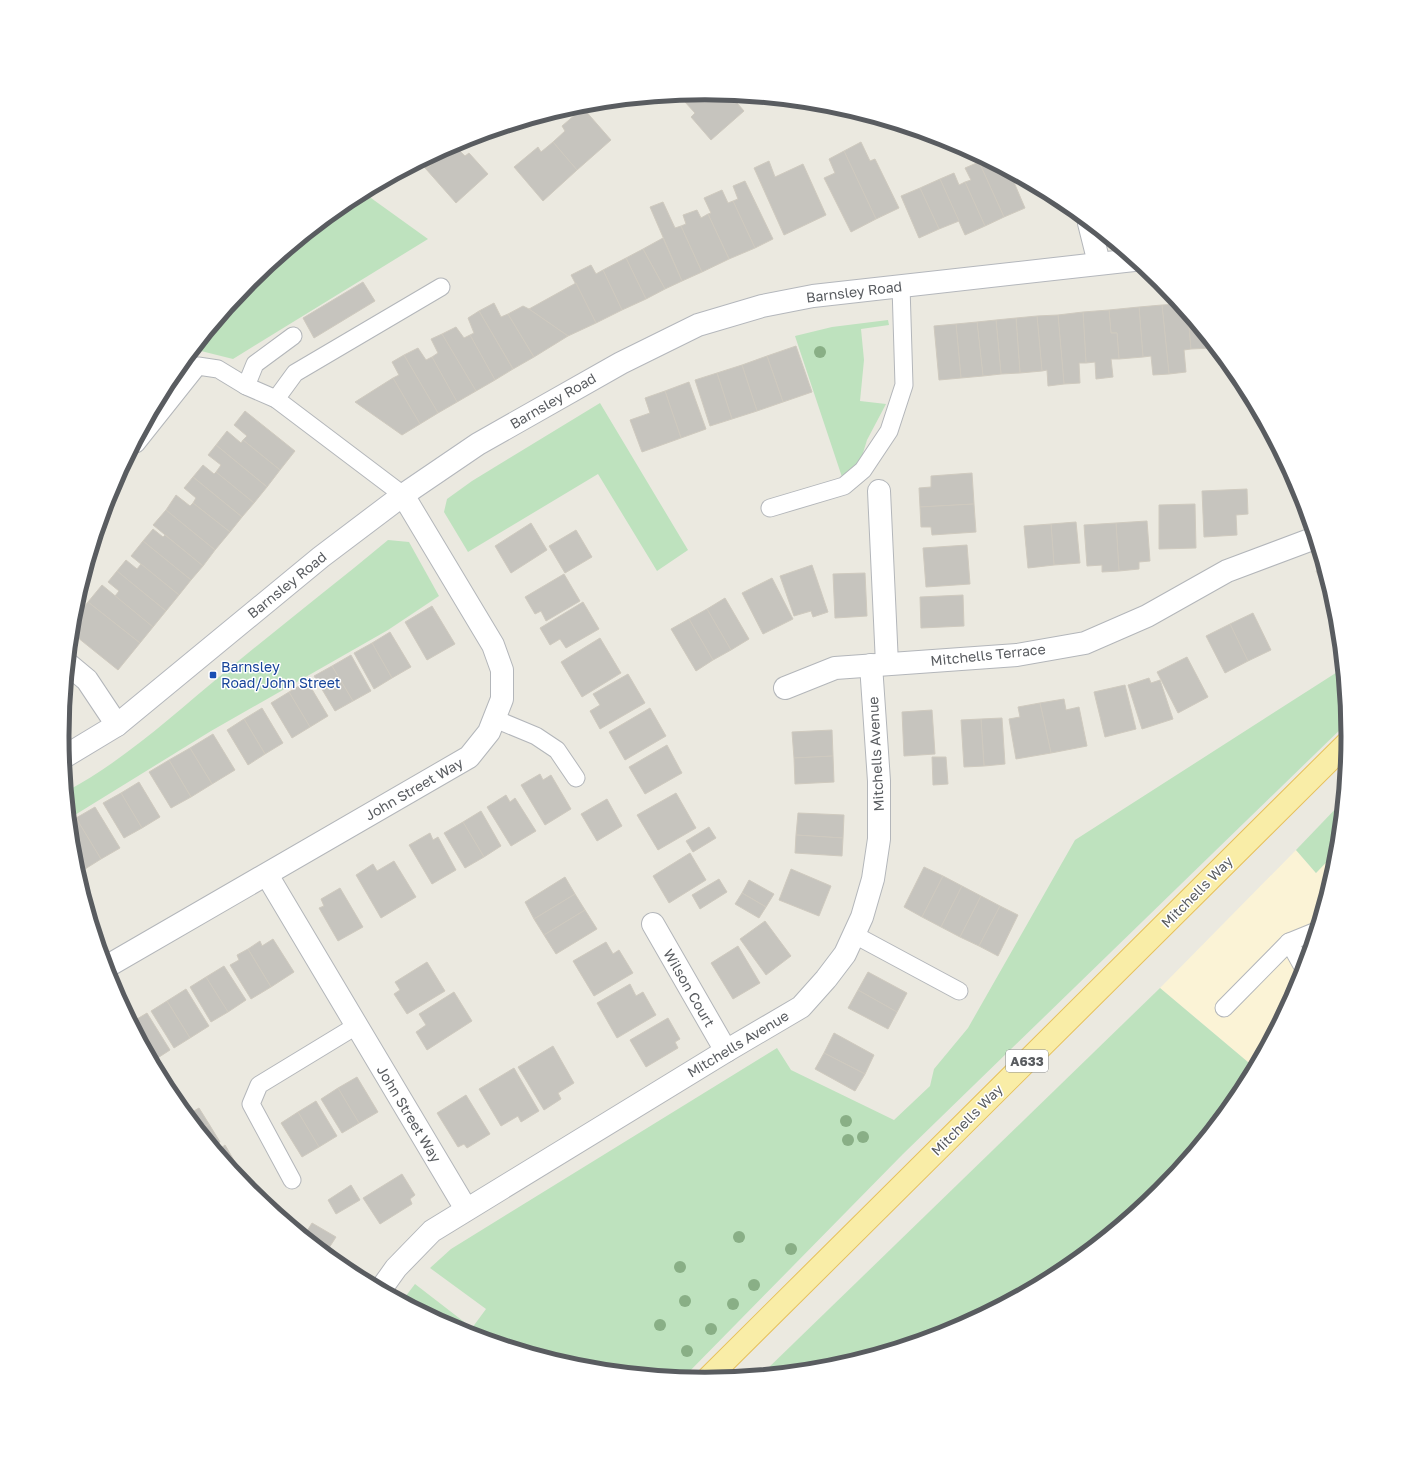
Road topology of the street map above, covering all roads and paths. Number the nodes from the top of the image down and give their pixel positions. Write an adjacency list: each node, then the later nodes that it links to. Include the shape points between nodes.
1 (1091, 230): 3 (street)
2 (1128, 261): 3 (street, Barnsley Road)
3 (1099, 263): 4 (street, Barnsley Road)
4 (901, 286): 11 (street, Barnsley Road, via 813,296 762,306 698,325 621,362 558,397 478,444); 12 (lane, via 904,385 889,431 863,470 844,486)
5 (441, 287): 8 (lane, via 294,373)
6 (293, 336): 7 (lane, via 255,364)
7 (246, 386): 8 (lane); 9 (lane, via 218,369 198,366)
8 (276, 399): 11 (lane)
9 (149, 427)
10 (879, 491): 14 (street, Mitchells Avenue)
11 (403, 495): 17 (street, John Street Way, via 493,645 502,670 502,699); 18 (street, Barnsley Road, via 315,562)
12 (770, 508)
13 (1310, 539): 14 (street, Mitchells Terrace, via 1227,571 1147,616 1085,643 1017,655)
14 (879, 664): 16 (street, Mitchells Terrace, via 835,668); 25 (street, Mitchells Avenue, via 879,839 873,879 862,917)
15 (73, 668): 18 (street, via 87,680)
16 (785, 688)
17 (495, 719): 21 (lane, via 536,736 557,750); 22 (street, John Street Way, via 469,757)
18 (117, 726): 20 (street, Barnsley Road)
19 (1342, 748): 36 (main road, Mitchells Way / A633)
20 (69, 753)
21 (576, 778)
22 (267, 875): 28 (street, John Street Way); 31 (street, John Street Way)
23 (653, 924): 32 (street, Wilson Court)
24 (1310, 933): 26 (lane)
25 (853, 934): 29 (lane); 32 (street, Mitchells Avenue, via 845,954 801,1007)
26 (1289, 942): 27 (lane); 30 (lane)
27 (1300, 962)
28 (111, 964)
29 (959, 991)
30 (1224, 1008)
31 (356, 1026): 33 (lane, via 259,1085 251,1104); 34 (street, John Street Way)
32 (726, 1051): 34 (street, Mitchells Avenue)
33 (292, 1180)
34 (466, 1209): 35 (street, Mitchells Avenue, via 432,1231)
35 (383, 1285)
36 (713, 1373)

